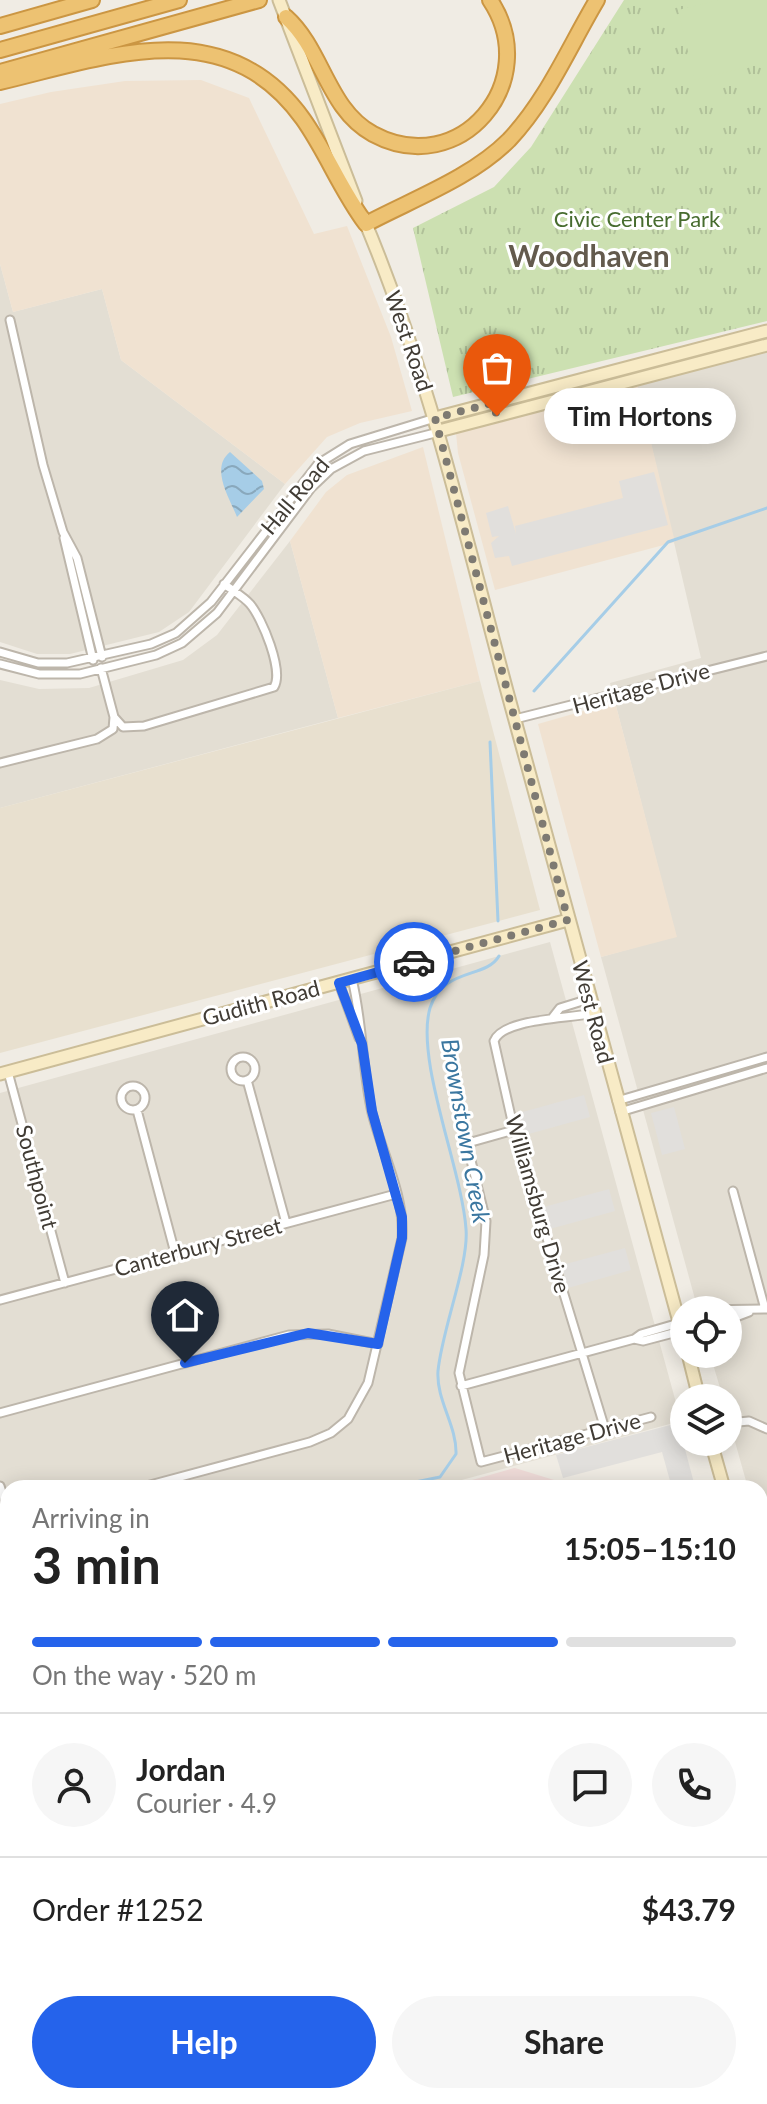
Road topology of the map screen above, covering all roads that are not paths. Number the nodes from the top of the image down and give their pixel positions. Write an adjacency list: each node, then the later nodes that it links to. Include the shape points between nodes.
1 (92, 0): 7 (highway)
2 (179, 0): 8 (highway)
3 (259, 0): 9 (highway)
4 (490, 0): 6 (highway, via 508,44 500,91 473,126 431,144 398,144 360,126 327,83 303,32)
5 (597, 0): 11 (highway, via 537,104 509,139 467,171)
6 (282, 8): 11 (main road, West Road)
7 (0, 26)
8 (0, 50)
9 (0, 72)
10 (0, 82): 11 (highway, via 154,48 225,59 261,78 291,104)
11 (366, 224): 21 (main road, West Road)
12 (10, 320): 31 (street, via 43,465 63,532 77,558)
13 (767, 331): 15 (main road, Hall Road)
14 (767, 345): 16 (main road, Hall Road)
15 (653, 361): 16 (main road); 17 (main road, Hall Road)
16 (656, 374): 19 (main road, Hall Road)
17 (534, 391): 18 (main road, Hall Road); 19 (main road)
18 (493, 403): 20 (main road); 21 (main road, Hall Road)
19 (538, 405): 20 (main road, Hall Road)
20 (497, 416): 22 (main road, Hall Road)
21 (435, 418): 22 (main road, West Road); 23 (street, Hall Road)
22 (439, 431): 24 (street, Hall Road); 35 (main road, West Road)
23 (350, 444): 24 (street); 25 (street, Hall Road, via 318,464)
24 (355, 455): 26 (street, Hall Road, via 323,476)
25 (295, 491): 26 (street); 27 (street, Hall Road)
26 (304, 498): 28 (street, Hall Road)
27 (224, 584): 28 (street); 31 (street, Hall Road, via 176,633)
28 (234, 591): 33 (street, Hall Road, via 207,624 182,643); 34 (street, via 262,622 278,676 274,687 144,726 123,727)
29 (0, 652): 31 (street, Hall Road, via 38,663)
30 (767, 656): 35 (street, Heritage Drive)
31 (98, 658): 33 (street)
32 (0, 664): 33 (street, Hall Road, via 60,675)
33 (102, 670): 34 (street)
34 (114, 717): 36 (street, via 113,729 97,739)
35 (515, 719): 37 (main road, West Road)
36 (0, 763)
37 (568, 920): 38 (main road, Gudith Road); 40 (main road, West Road)
38 (352, 979): 39 (main road, Gudith Road); 43 (street)
39 (339, 983): 43 (street); 46 (main road, Gudith Road)
40 (589, 999): 41 (main road, West Road); 42 (street, Williamsburg Drive, via 560,1008)
41 (593, 1013): 42 (street, Williamsburg Drive); 51 (main road, West Road)
42 (553, 1017): 53 (street, Williamsburg Drive, via 502,1030 495,1038)
43 (362, 1044): 56 (street, via 372,1111)
44 (767, 1057): 47 (street)
45 (767, 1068): 49 (street)
46 (4, 1073): 59 (street, Southpoint)
47 (718, 1074): 49 (street); 51 (street)
48 (247, 1080): 57 (street)
49 (721, 1084): 51 (street)
50 (456, 1100): 54 (street, Heritage Drive)
51 (619, 1107): 60 (main road, West Road)
52 (137, 1110): 58 (street)
53 (514, 1130): 54 (street); 68 (street, Williamsburg Drive)
54 (468, 1143): 69 (street, Heritage Drive, via 484,1204 486,1238 459,1367)
55 (733, 1191): 62 (street)
56 (396, 1194): 57 (street, Canterbury Street); 67 (street, via 402,1238)
57 (286, 1223): 58 (street, Canterbury Street)
58 (175, 1253): 59 (street, Canterbury Street)
59 (65, 1283): 61 (street, Canterbury Street)
60 (673, 1296)
61 (0, 1300)
62 (766, 1309): 64 (street)
63 (742, 1310): 64 (street)
64 (751, 1311): 65 (street)
65 (742, 1315)
66 (670, 1331): 68 (street)
67 (378, 1344): 70 (street, via 328,1334 289,1335); 76 (street, via 361,1401 331,1433)
68 (584, 1352): 69 (street); 73 (street, Williamsburg Drive)
69 (461, 1386): 73 (street, Heritage Drive, via 481,1462)
70 (0, 1413)
71 (651, 1417): 73 (street, Heritage Drive)
72 (742, 1422): 74 (street)
73 (605, 1429)
74 (767, 1429)
75 (715, 1456): 77 (main road)
76 (169, 1480)
77 (722, 1480)

